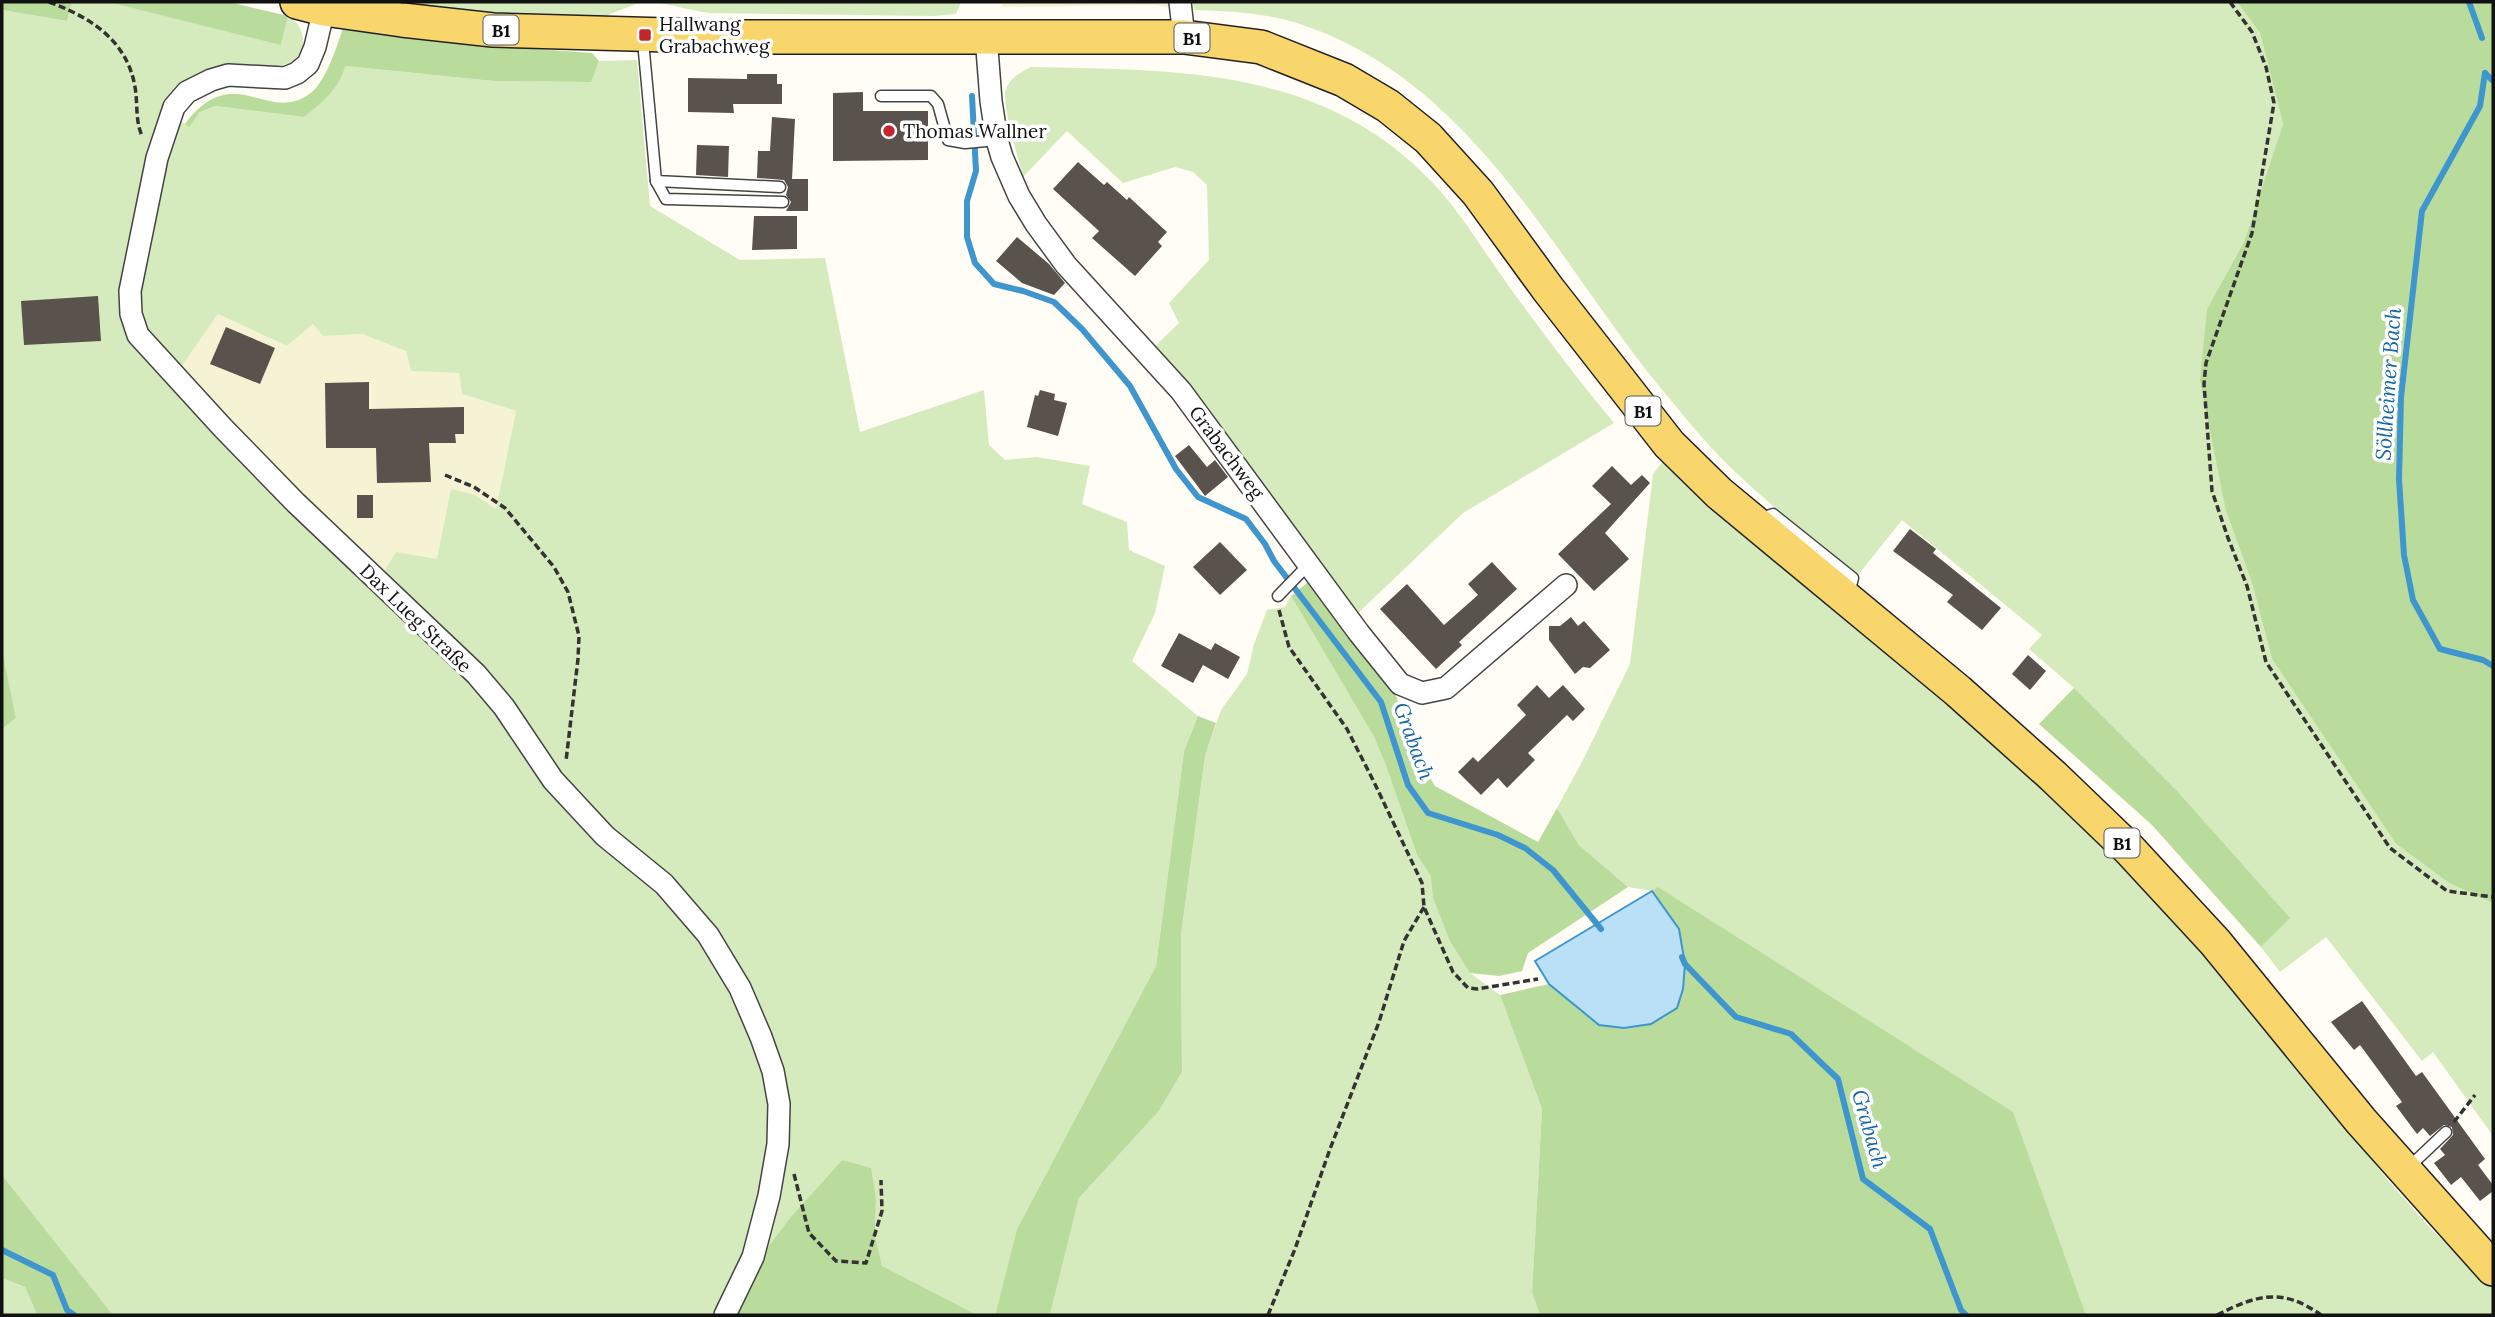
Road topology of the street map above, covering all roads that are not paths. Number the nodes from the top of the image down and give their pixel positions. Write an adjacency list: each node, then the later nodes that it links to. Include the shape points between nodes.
1 (1180, 2): 5 (street)
2 (311, 5): 3 (main road, B1, via 493,30); 17 (street, Dax Lueg Straße, via 315,47 308,64 297,73 285,78 228,75 187,92 174,107 157,158 130,291 131,314 138,335 296,503 475,674 504,707 553,780 604,836 664,884 708,934 740,988 772,1071 779,1104 769,1196 752,1257)
3 (645, 35): 4 (main road, B1); 8 (lane)
4 (986, 36): 5 (main road, B1); 7 (street, Grabachweg)
5 (1184, 37): 15 (main road, B1, via 1261,47 1306,63 1388,106 1428,138 1478,193 1669,444 1719,493 1958,691 2129,849 2215,942)
6 (881, 96): 7 (lane, via 931,96 938,104 948,140)
7 (991, 141): 11 (street, Grabachweg, via 1019,196 1066,265 1181,391)
8 (656, 181): 9 (lane); 10 (lane, via 666,199)
9 (780, 187)
10 (783, 202)
11 (1303, 570): 12 (street, Grabachweg, via 1400,684 1422,693 1446,688); 13 (lane)
12 (1566, 585)
13 (1282, 592)
14 (2446, 1132): 15 (lane)
15 (2404, 1171): 16 (main road, B1)
16 (2493, 1269)
17 (725, 1315)

